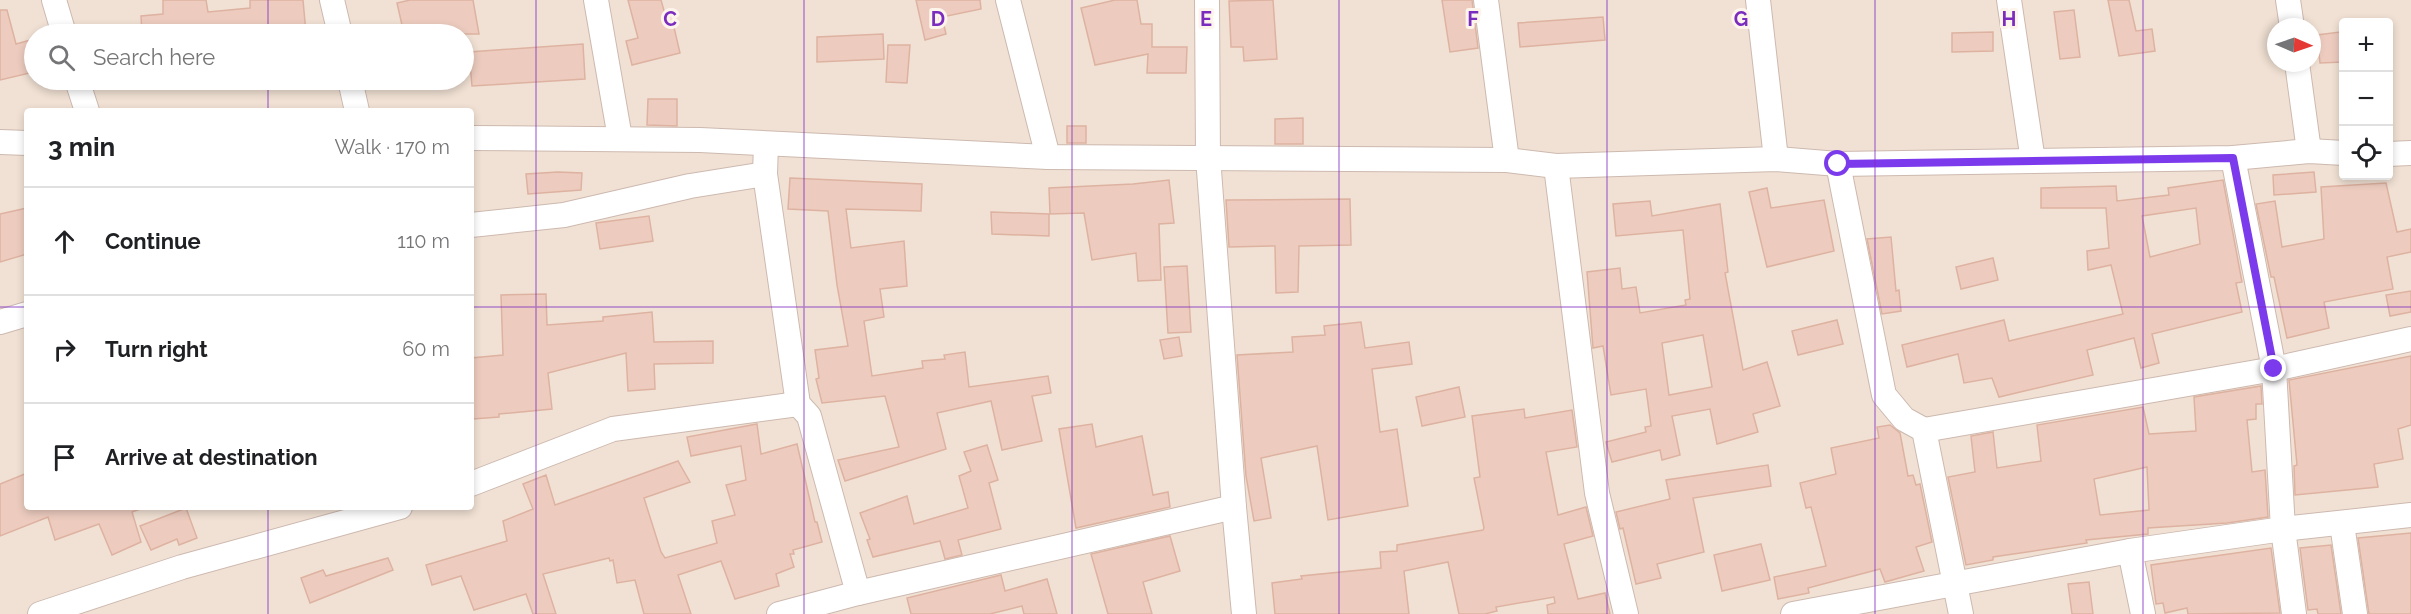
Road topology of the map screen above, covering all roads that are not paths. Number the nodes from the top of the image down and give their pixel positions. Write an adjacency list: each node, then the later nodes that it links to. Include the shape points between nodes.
1 (54, 0): 11 (street)
2 (332, 0): 12 (street)
3 (596, 0): 19 (street)
4 (1008, 0): 27 (street)
5 (1207, 0): 28 (street)
6 (1486, 0): 31 (street)
7 (1758, 0): 30 (street)
8 (2009, 0): 32 (street)
9 (2288, 0): 10 (street)
10 (2291, 18)
11 (61, 24)
12 (338, 24)
13 (2298, 72): 23 (street)
14 (81, 90): 16 (street)
15 (352, 90): 17 (street)
16 (86, 108)
17 (356, 108)
18 (474, 138): 19 (street)
19 (620, 138): 22 (street)
20 (0, 142): 21 (street)
21 (24, 143)
22 (766, 144): 27 (street); 35 (street)
23 (2308, 151): 24 (street); 29 (street)
24 (2339, 153)
25 (2411, 153): 26 (street)
26 (2393, 154)
27 (1048, 157): 28 (street)
28 (1208, 157): 31 (street); 44 (street)
29 (2233, 158): 32 (street); 40 (street)
30 (1776, 159): 33 (street); 34 (street)
31 (1507, 160): 34 (street)
32 (2033, 161): 33 (street)
33 (1838, 164): 42 (street, via 1884,395 1904,419)
34 (1556, 166): 55 (street, via 1598,493)
35 (765, 174): 36 (street, via 690,186 564,215); 41 (street)
36 (474, 225)
37 (24, 315): 38 (street)
38 (0, 322)
39 (2411, 339): 40 (street)
40 (2274, 369): 42 (street); 48 (street)
41 (798, 404): 43 (street, via 613,429); 51 (street, via 809,416)
42 (1923, 430): 50 (street)
43 (474, 483)
44 (1233, 507): 51 (street); 54 (street)
45 (389, 510): 52 (street, via 182,567)
46 (2411, 515): 47 (street)
47 (2342, 524): 48 (street); 60 (street)
48 (2283, 529): 49 (street); 59 (street)
49 (2130, 551): 50 (street); 58 (street)
50 (1956, 584): 56 (street); 57 (street)
51 (858, 593): 53 (street)
52 (40, 614)
53 (779, 614)
54 (1244, 614)
55 (1626, 614)
56 (1793, 614)
57 (1961, 614)
58 (2143, 614)
59 (2294, 614)
60 (2355, 614)

